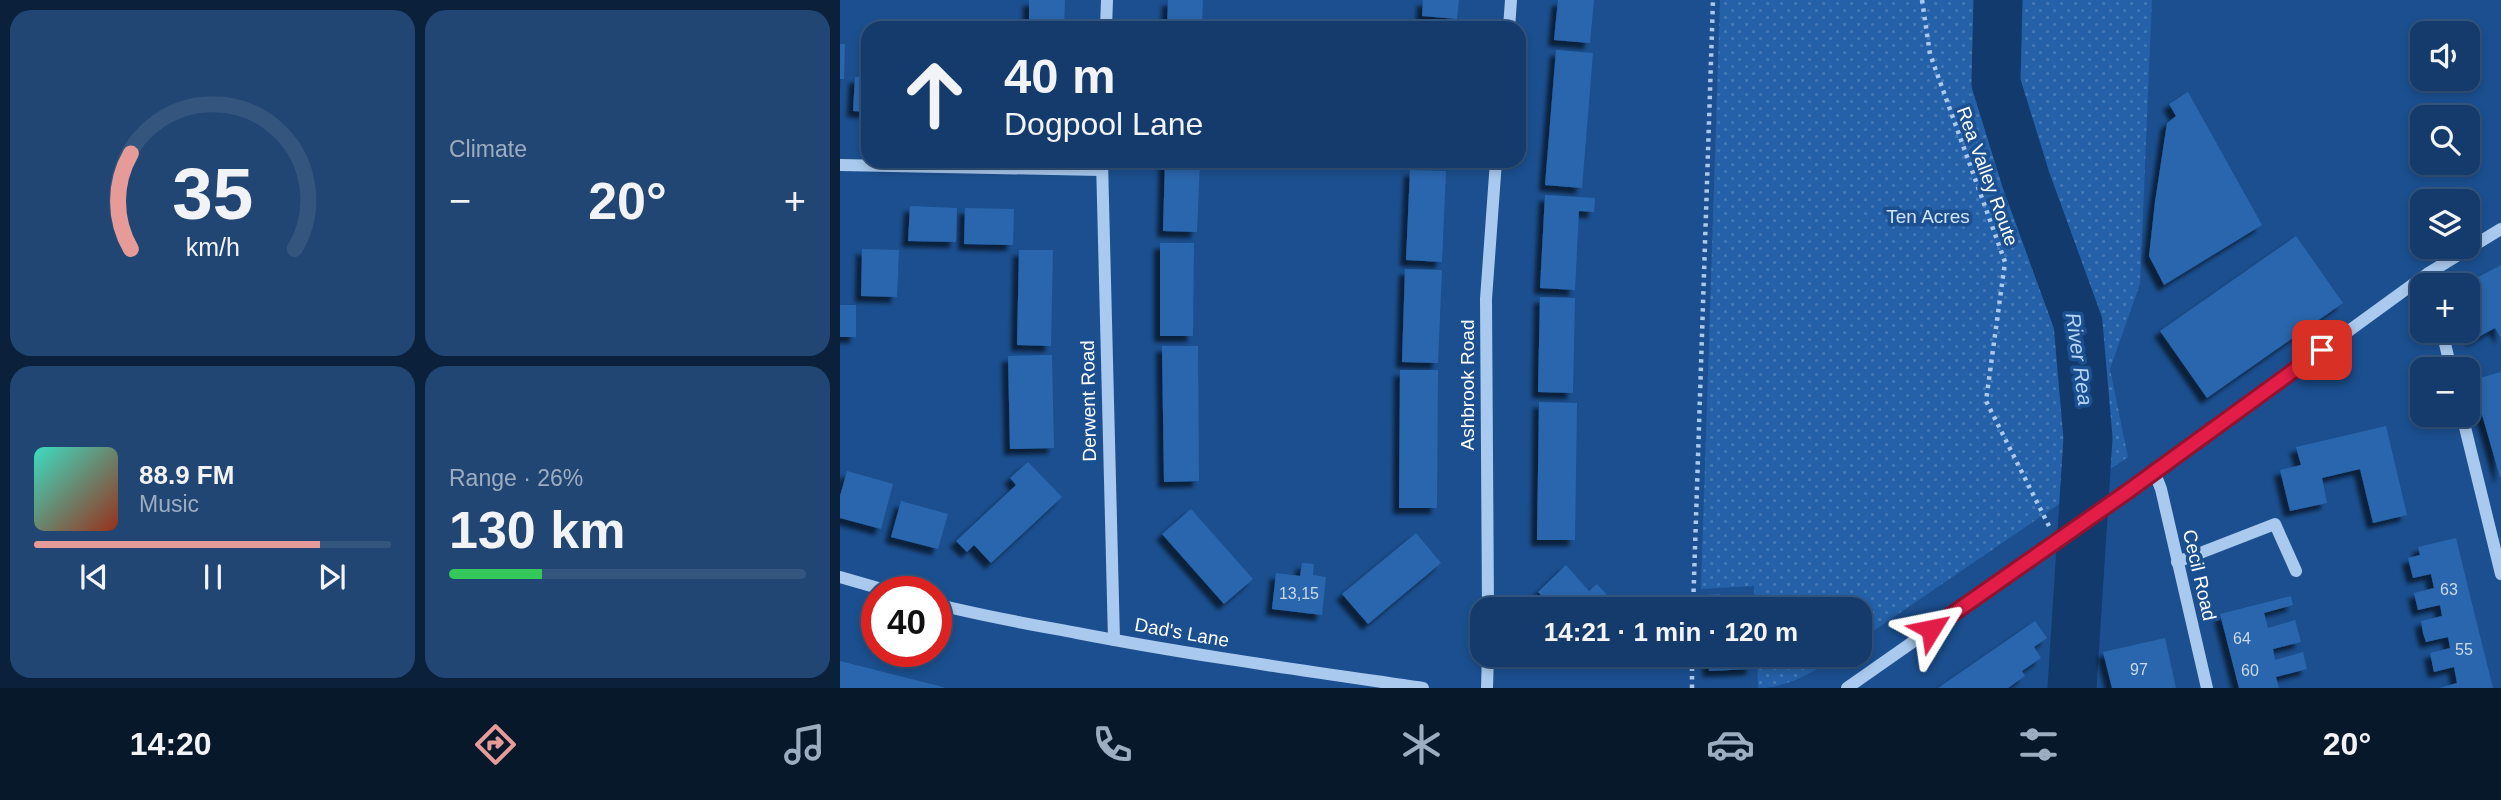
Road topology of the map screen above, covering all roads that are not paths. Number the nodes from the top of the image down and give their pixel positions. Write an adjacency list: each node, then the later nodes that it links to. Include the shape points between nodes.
1 (1107, 0): 3 (street)
2 (1511, 0): 4 (street)
3 (1106, 21)
4 (1510, 21)
5 (840, 165): 6 (street)
6 (861, 165)
7 (1102, 168): 21 (street, Derwent Road)
8 (1495, 168): 19 (street, Ashbrook Road, via 1486,299)
9 (2501, 229): 10 (street)
10 (2438, 273)
11 (2410, 293): 13 (street)
12 (2465, 427): 16 (street)
13 (2154, 471): 14 (street, Cecil Road); 25 (street)
14 (2177, 562): 15 (street, via 2275,524); 26 (street, Cecil Road)
15 (2296, 571)
16 (2501, 574)
17 (840, 577): 18 (street)
18 (861, 583)
19 (1488, 597)
20 (952, 608): 21 (street, Dad's Lane)
21 (1114, 640): 23 (street, Dad's Lane)
22 (1488, 667): 24 (street)
23 (1423, 688)
24 (1487, 688)
25 (1847, 688)
26 (2207, 688)

